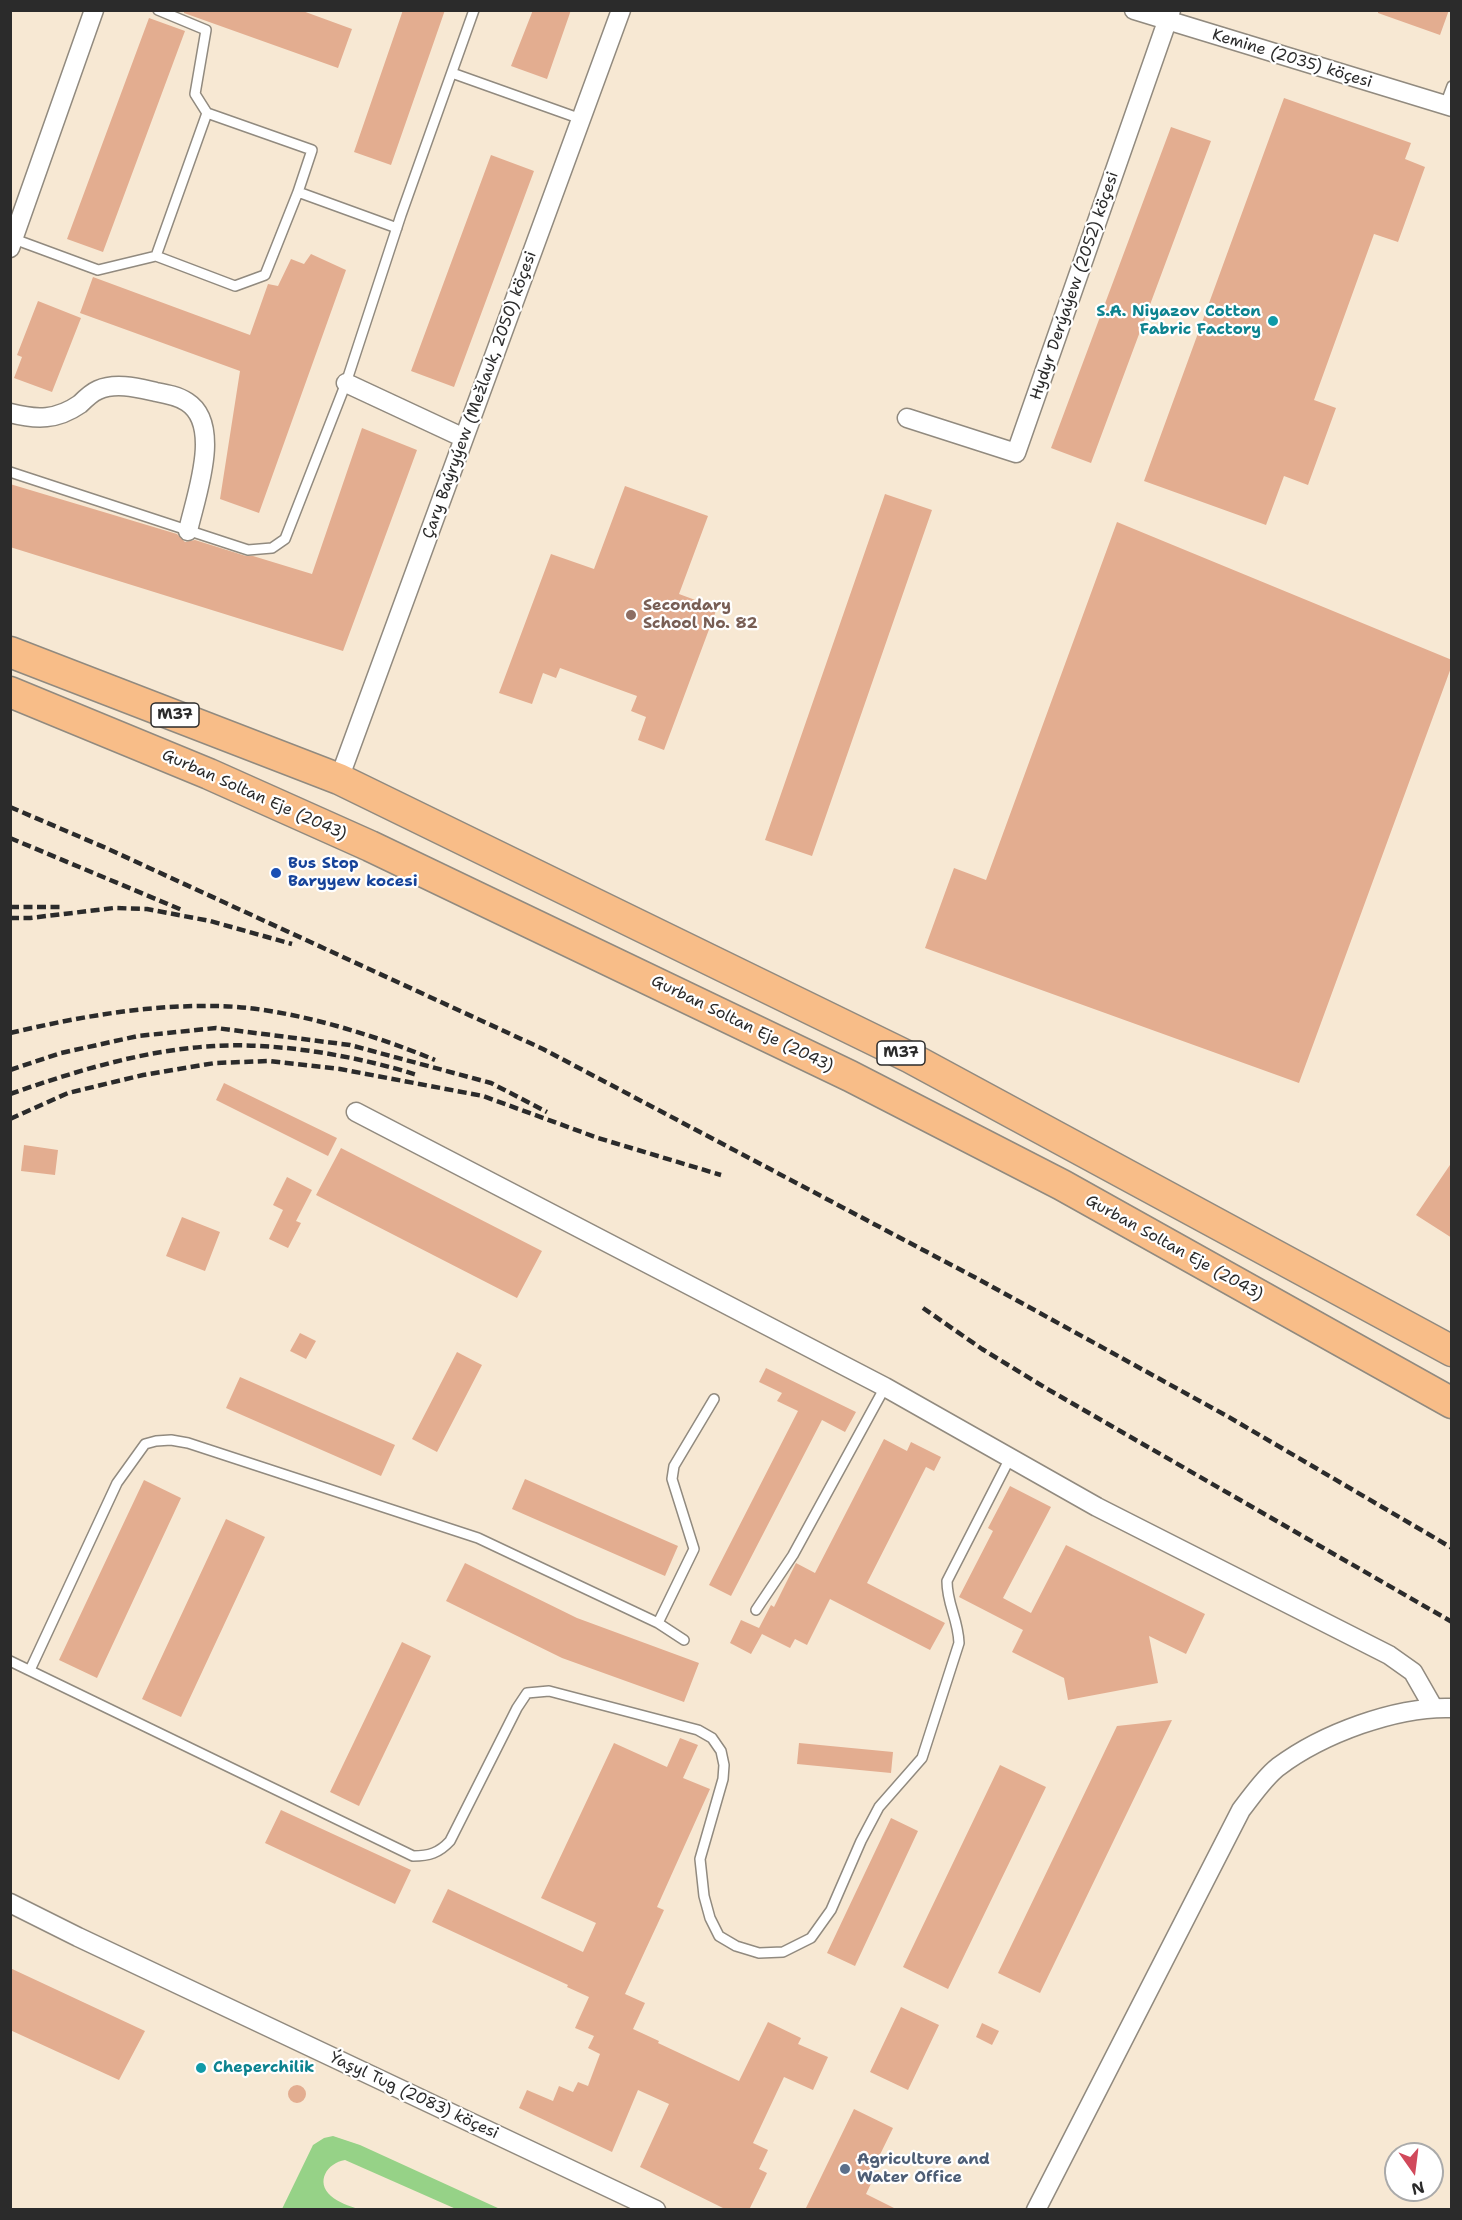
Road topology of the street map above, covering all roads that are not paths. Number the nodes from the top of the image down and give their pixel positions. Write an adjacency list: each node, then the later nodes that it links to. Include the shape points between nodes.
1 (94, 10): 14 (street)
2 (158, 10): 10 (lane, via 206,30 195,93)
3 (474, 10): 7 (lane)
4 (621, 10): 11 (street, Çary Baýryýew (Mežlauk, 2050) köçesi)
5 (1134, 10): 6 (street, Kemine (2035) köçesi)
6 (1169, 16): 9 (street, Kemine (2035) köçesi); 18 (street, Hydyr Derýaýew (2052) köçesi, via 1016,453)
7 (452, 73): 11 (lane); 13 (lane)
8 (1452, 86): 9 (lane)
9 (1448, 106)
10 (207, 112): 12 (lane, via 312,150); 15 (lane)
11 (581, 120): 19 (street, Çary Baýryýew (Mežlauk, 2050) köçesi)
12 (298, 192): 13 (lane); 15 (lane, via 265,275 235,286)
13 (397, 228): 16 (lane)
14 (12, 244): 15 (lane, via 98,270)
15 (156, 256)
16 (346, 382): 19 (street); 21 (lane, via 285,539 272,548 248,550)
17 (10, 413): 21 (street, via 60,416 97,390 116,386 176,396 188,403 201,420 206,453)
18 (907, 418)
19 (464, 438): 24 (street, Çary Baýryýew (Mežlauk, 2050) köçesi)
20 (10, 472): 21 (lane)
21 (188, 531)
22 (10, 652): 24 (highway, M37)
23 (10, 692): 29 (highway, Gurban Soltan Eje (2043) / M37, via 370,846 850,1076 1062,1185)
24 (339, 779): 26 (highway, M37, via 911,1058)
25 (356, 1112): 27 (street)
26 (1452, 1351)
27 (885, 1387): 30 (street); 31 (lane, via 793,1555)
28 (714, 1399): 32 (lane, via 674,1466 672,1479 694,1549)
29 (1452, 1402)
30 (1011, 1456): 35 (lane, via 947,1581 947,1598 958,1625 959,1643 922,1758 879,1807 831,1910 811,1938 783,1952 759,1953 736,1946 719,1936 710,1918 700,1859 724,1765 711,1738 698,1730 549,1691 527,1693 450,1842 428,1856 413,1856); 36 (street, via 1097,1507 1389,1654 1413,1672)
31 (756, 1610)
32 (658, 1623): 33 (lane); 35 (lane, via 478,1538 188,1443 156,1440 145,1444 117,1483)
33 (684, 1640)
34 (10, 1661): 35 (lane)
35 (30, 1670)
36 (1433, 1707): 37 (street); 40 (street, via 1348,1730 1310,1748 1276,1768 1241,1810)
37 (1452, 1708)
38 (10, 1903): 39 (street, Ýaşyl Tug (2083) köçesi)
39 (656, 2210)
40 (1036, 2210)

